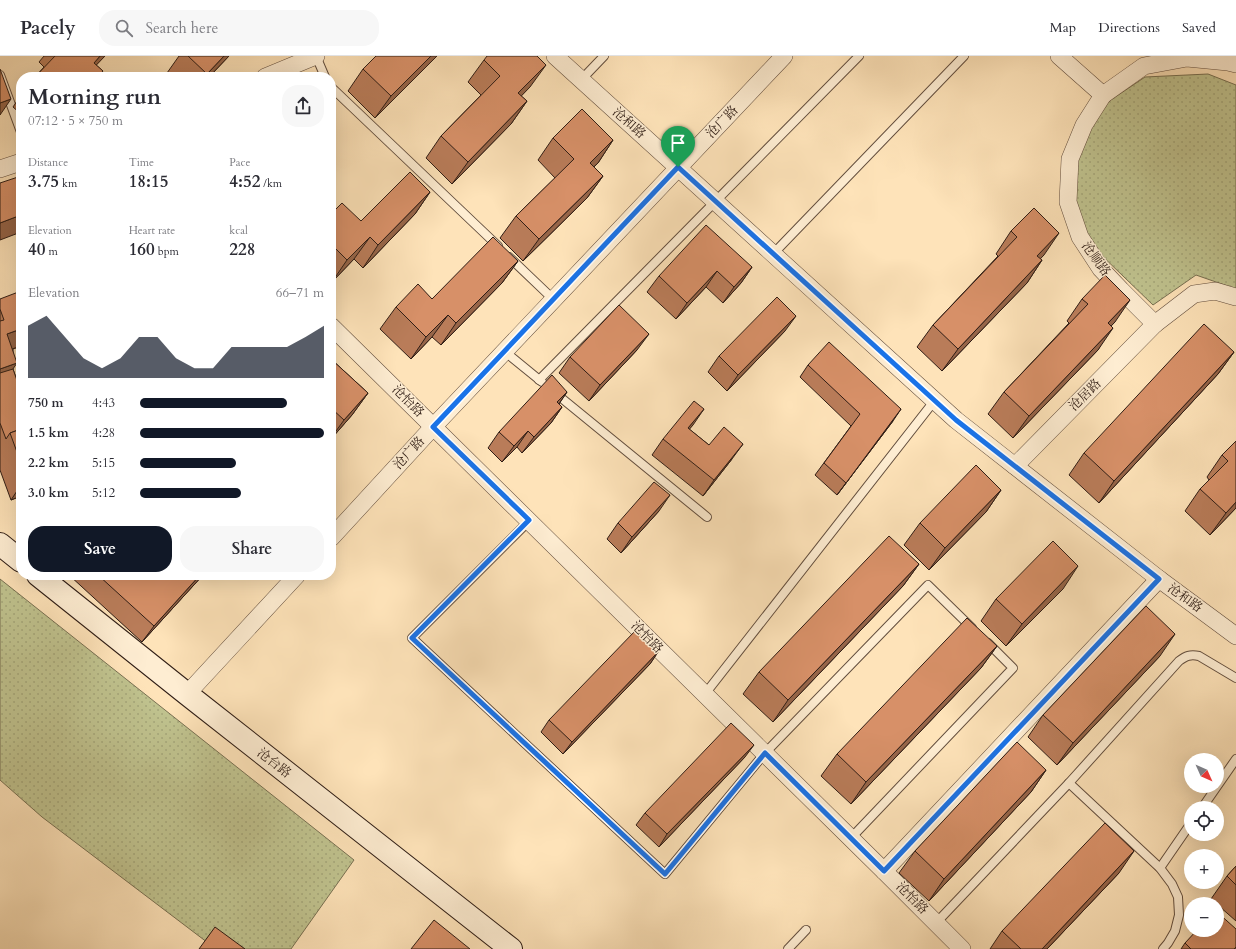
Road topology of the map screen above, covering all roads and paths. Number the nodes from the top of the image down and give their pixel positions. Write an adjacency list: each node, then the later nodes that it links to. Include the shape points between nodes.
1 (316, 56): 10 (street); 11 (lane)
2 (555, 56): 13 (street, 沧和路)
3 (604, 56): 13 (lane)
4 (784, 56): 18 (street, 沧广路)
5 (858, 56): 20 (lane)
6 (964, 56): 21 (lane)
7 (1059, 56): 15 (street)
8 (1146, 61): 9 (street, 沧顺路, via 1187,58); 15 (street, 沧顺路)
9 (1236, 64)
10 (277, 72)
11 (323, 72)
12 (0, 75): 16 (lane)
13 (581, 80): 18 (street, 沧和路)
14 (336, 92): 23 (lane)
15 (1103, 95): 24 (street, 沧顺路, via 1084,125 1070,159 1068,202 1080,237 1101,268)
16 (16, 118)
17 (16, 164): 19 (street)
18 (678, 167): 20 (street, 沧和路); 23 (street, 沧广路)
19 (0, 169)
20 (715, 201): 21 (street, 沧和路); 27 (lane)
21 (773, 254): 28 (street, 沧和路)
22 (1236, 297): 24 (street, via 1215,291 1194,294)
23 (553, 299): 26 (street, 沧广路)
24 (1155, 324): 30 (street, 沧居路)
25 (336, 331): 29 (street, 沧怡路)
26 (504, 351): 27 (lane); 29 (street, 沧广路)
27 (539, 380): 31 (lane)
28 (935, 400): 30 (street, 沧和路, via 956,420); 42 (lane)
29 (433, 427): 32 (street, 沧怡路); 33 (street, 沧广路)
30 (1015, 466): 36 (street, 沧和路)
31 (708, 517)
32 (529, 520): 42 (street, 沧怡路); 43 (lane, via 412,638 665,874)
33 (336, 533)
34 (0, 544): 35 (street)
35 (16, 556)
36 (1159, 579): 39 (street, 沧和路); 50 (street)
37 (44, 580): 41 (street, 沧台路)
38 (292, 580): 41 (street)
39 (1236, 636)
40 (1236, 678): 45 (lane, via 1199,656 1185,656)
41 (187, 694): 53 (street, 沧台路)
42 (705, 694): 43 (street, 沧怡路)
43 (765, 753): 48 (street, 沧怡路); 48 (lane, via 928,586 1013,668)
44 (1236, 759): 46 (lane)
45 (1069, 783): 49 (lane); 51 (lane)
46 (1207, 801)
47 (1184, 833): 49 (lane)
48 (851, 838): 50 (street, 沧怡路)
49 (1160, 868): 56 (lane, via 1178,897 1179,915 1175,931)
50 (884, 871): 51 (street, 沧怡路)
51 (936, 923): 55 (street, 沧怡路)
52 (806, 930): 54 (lane)
53 (511, 949)
54 (788, 949)
55 (962, 949)
56 (1163, 949)

